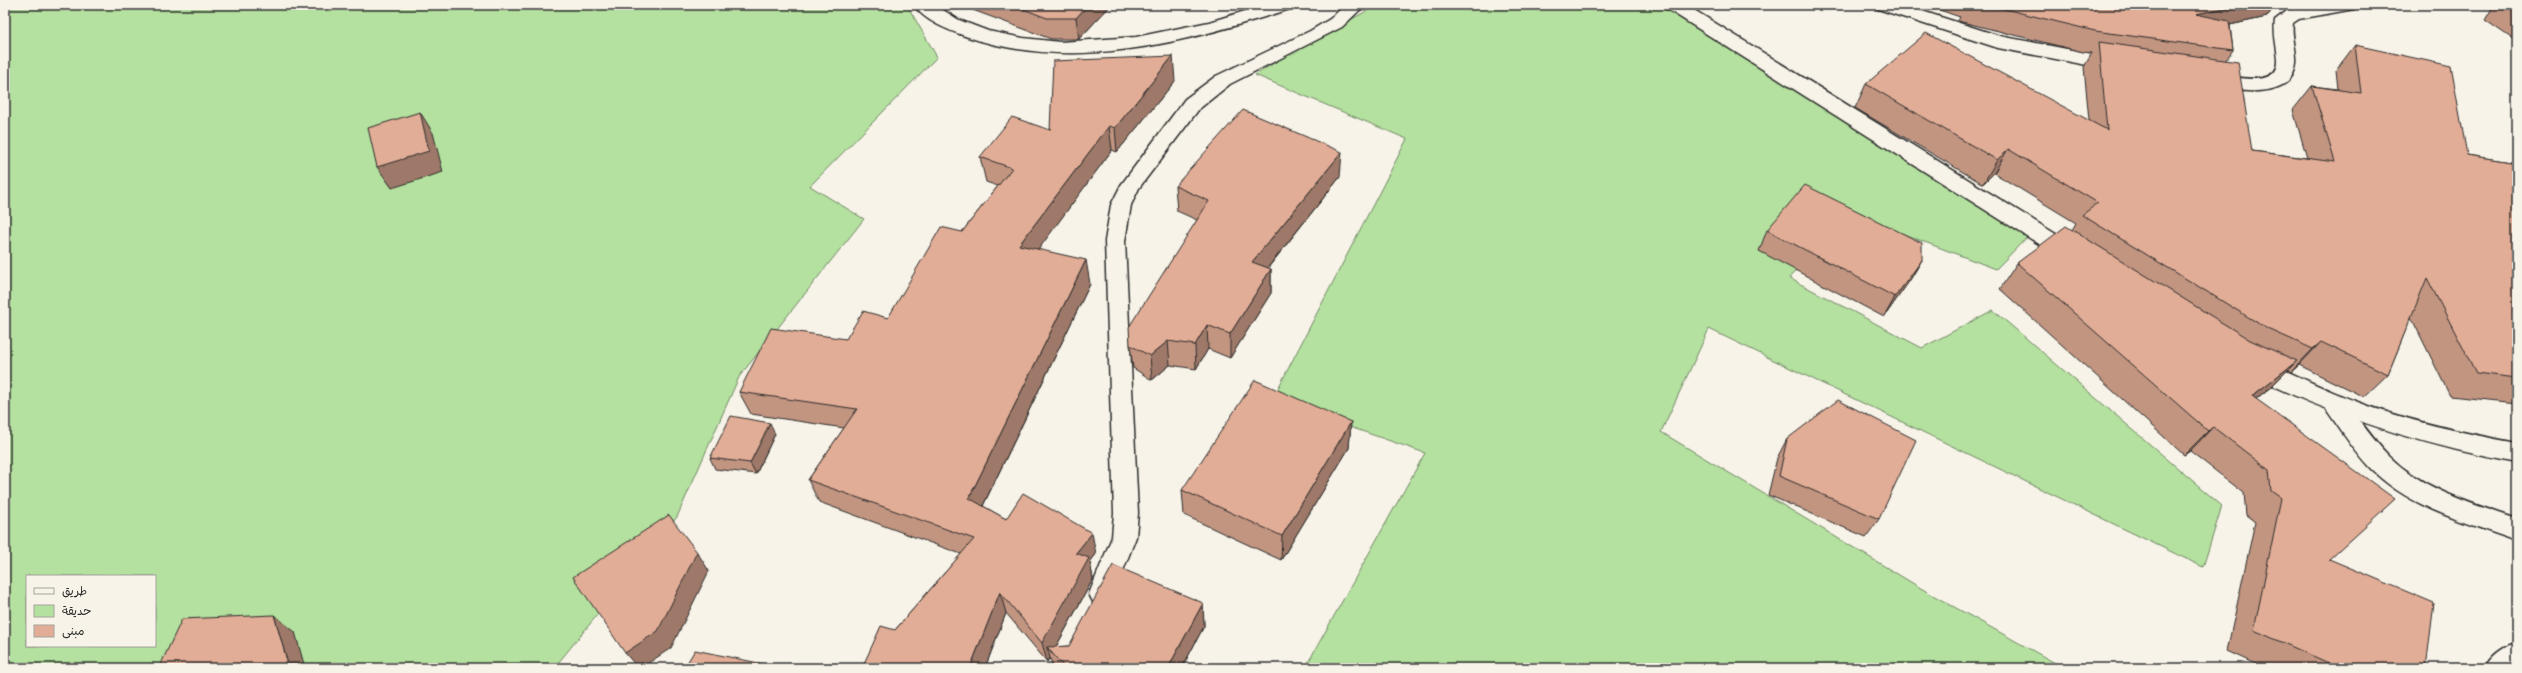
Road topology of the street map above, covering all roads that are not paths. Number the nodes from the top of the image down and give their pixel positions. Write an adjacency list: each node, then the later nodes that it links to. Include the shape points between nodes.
1 (924, 5): 2 (street, via 958,28 1008,43 1057,50 1161,40)
2 (1284, 5)
3 (1356, 5): 14 (street, via 1316,36 1208,89 1192,104 1131,185 1121,205 1115,241 1126,513 1124,536 1118,556)
4 (1673, 5): 9 (street)
5 (1884, 5): 7 (street, via 1998,42)
6 (2348, 5): 8 (street, via 2294,14 2284,20 2282,31 2287,63 2284,76 2274,83 2251,84)
7 (2134, 67)
8 (2196, 77)
9 (2088, 265)
10 (2236, 358): 11 (street, via 2285,384)
11 (2336, 405): 12 (street, via 2426,435); 13 (street, via 2365,446 2399,479 2457,509)
12 (2517, 453)
13 (2517, 530)
14 (1092, 612)
15 (2517, 654): 16 (street)
16 (2498, 668)

